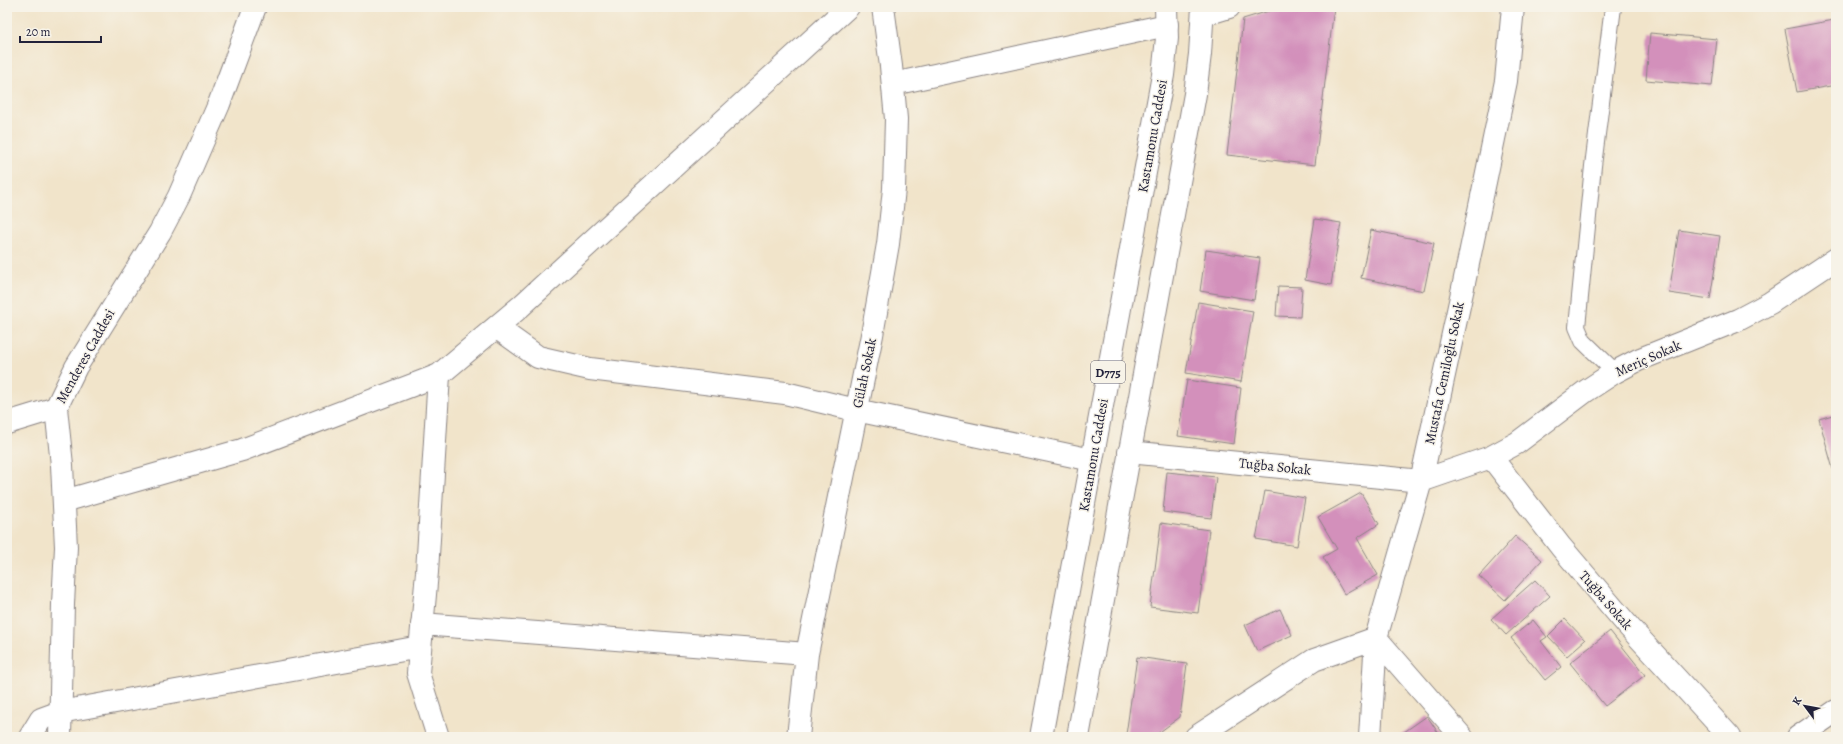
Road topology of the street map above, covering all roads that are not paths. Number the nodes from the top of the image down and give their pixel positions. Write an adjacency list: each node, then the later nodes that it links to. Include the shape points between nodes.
1 (255, 7): 14 (street, Menderes Caddesi, via 219,104 179,196 160,232 76,367)
2 (848, 7): 11 (street)
3 (883, 7): 9 (street, Gülah Sokak)
4 (1229, 7): 7 (street)
5 (1513, 7): 20 (street, Mustafa Cemiloğlu Sokak, via 1506,81)
6 (1613, 7): 12 (lane, via 1593,166 1577,326 1583,341)
7 (1203, 11): 17 (street, D775, via 1194,94)
8 (1166, 16): 9 (street); 19 (street, Kastamonu Caddesi / D775, via 1167,38 1163,75)
9 (893, 84): 15 (street, Gülah Sokak, via 896,119 894,189 888,244)
10 (1836, 259): 12 (street, Meriç Sokak, via 1770,303 1738,320 1638,360)
11 (496, 327): 13 (street); 15 (street, via 538,357 590,370 785,393)
12 (1615, 372): 18 (street, Meriç Sokak, via 1517,443)
13 (439, 375): 21 (street, via 242,450); 22 (street)
14 (56, 408): 16 (street); 21 (street, Menderes Caddesi)
15 (856, 410): 19 (street); 25 (street, Gülah Sokak)
16 (7, 423)
17 (1129, 452): 20 (street, Tuğba Sokak); 33 (street, D775)
18 (1491, 457): 20 (street, Meriç Sokak); 37 (street, Tuğba Sokak, via 1561,547 1630,628)
19 (1092, 460): 32 (street, Kastamonu Caddesi / D775)
20 (1421, 481): 23 (street, Mustafa Cemiloğlu Sokak)
21 (64, 501): 27 (street, Menderes Caddesi, via 66,547)
22 (422, 624): 24 (street); 25 (street)
23 (1376, 638): 34 (street, via 1314,660); 35 (street, Mustafa Cemiloğlu Sokak); 36 (street)
24 (420, 648): 27 (street); 30 (street, via 418,673)
25 (806, 654): 31 (street, Gülah Sokak)
26 (1836, 711): 38 (street)
27 (60, 712): 28 (street, via 41,720); 29 (street, Menderes Caddesi)
28 (30, 737)
29 (60, 737)
30 (438, 737)
31 (798, 737)
32 (1041, 737)
33 (1078, 737)
34 (1196, 737)
35 (1370, 737)
36 (1462, 737)
37 (1730, 737)
38 (1798, 737)

